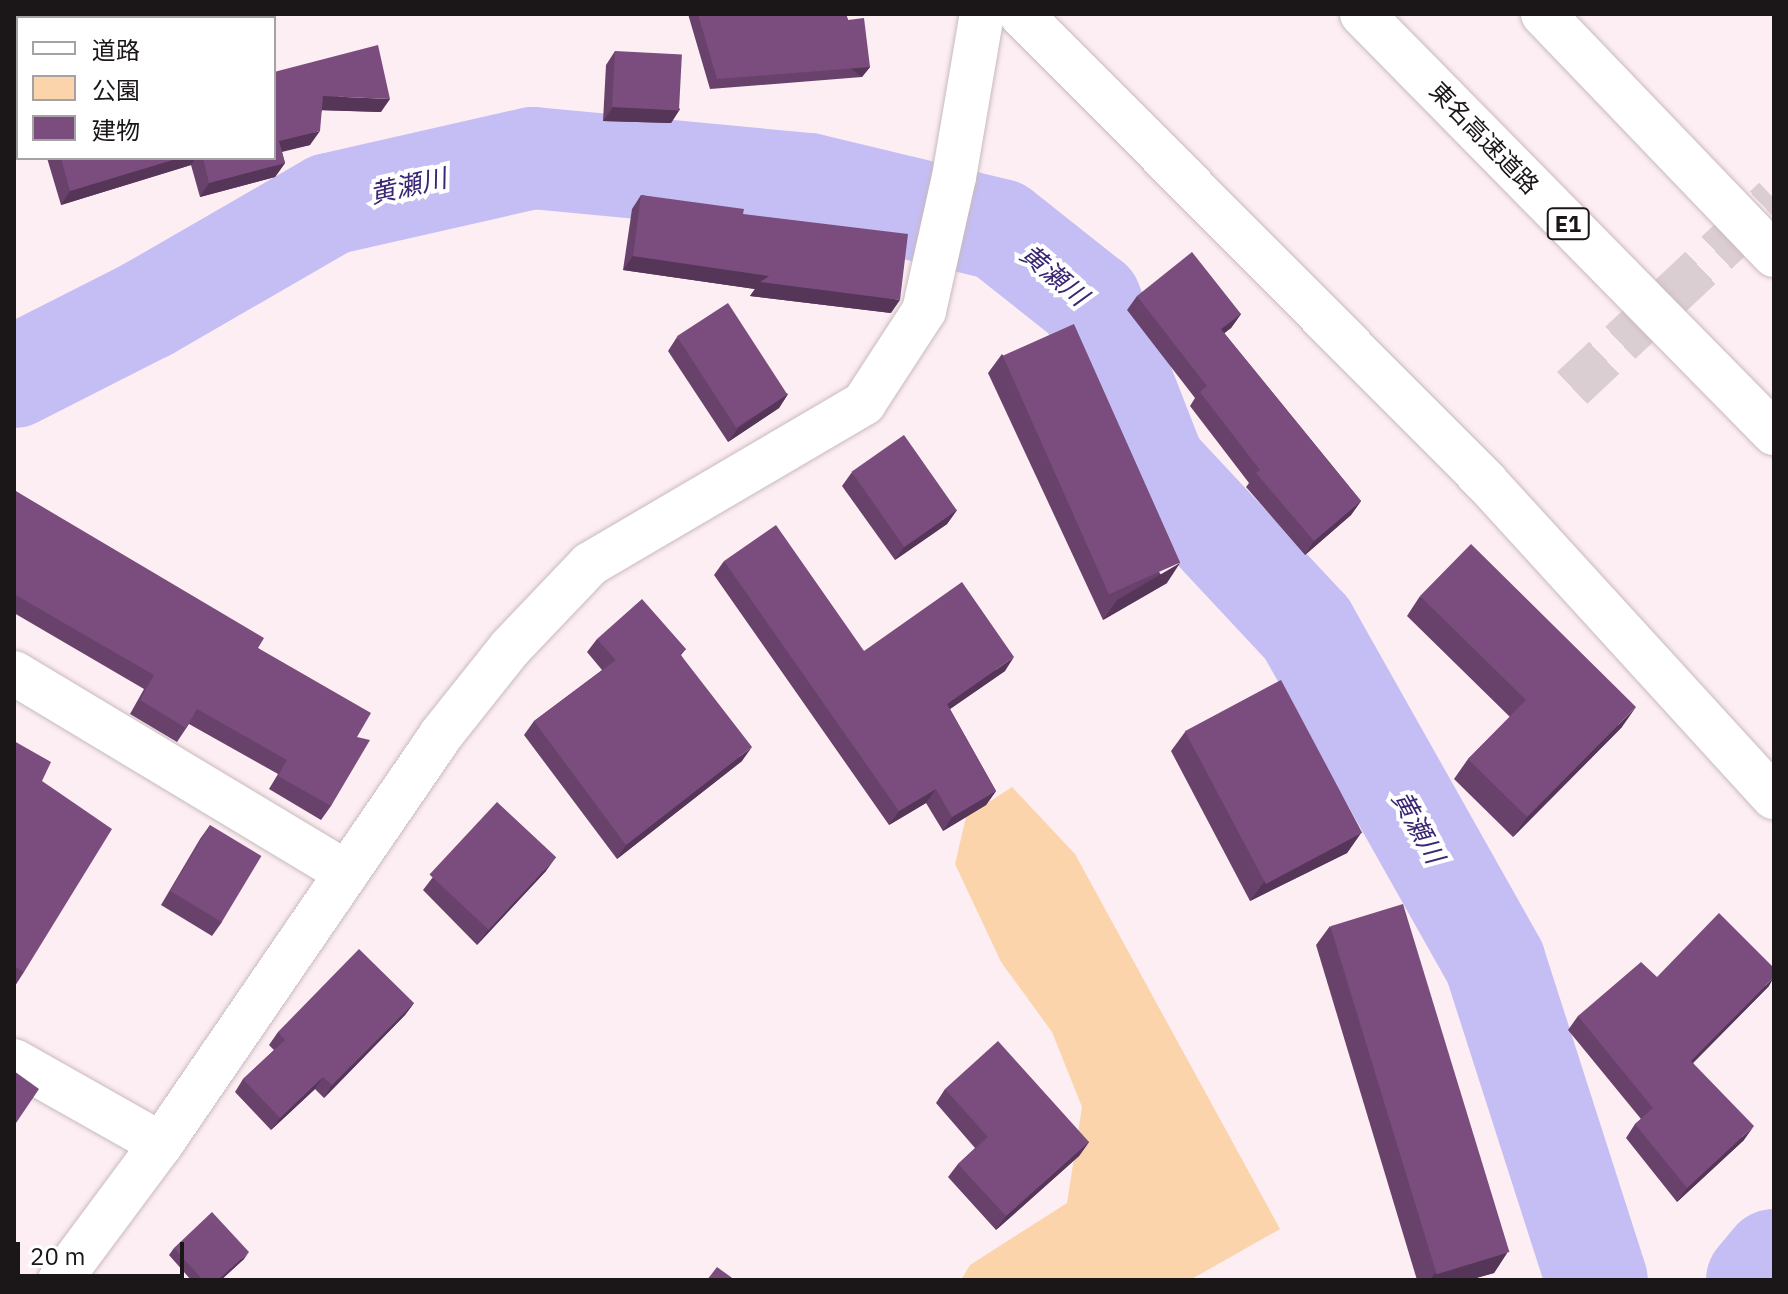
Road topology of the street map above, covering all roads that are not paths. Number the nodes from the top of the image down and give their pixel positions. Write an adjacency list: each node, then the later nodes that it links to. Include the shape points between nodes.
1 (982, 14): 9 (main road, via 924,311 864,403 590,564 510,648 440,736)
2 (1021, 14): 8 (main road, via 1486,482)
3 (1362, 14): 6 (main road, 東名高速道路 / E1)
4 (1543, 14): 5 (main road)
5 (1774, 255)
6 (1774, 433)
7 (14, 673): 9 (main road)
8 (1774, 797)
9 (347, 873): 11 (main road)
10 (14, 1061): 11 (main road)
11 (161, 1144): 12 (main road)
12 (60, 1280)

